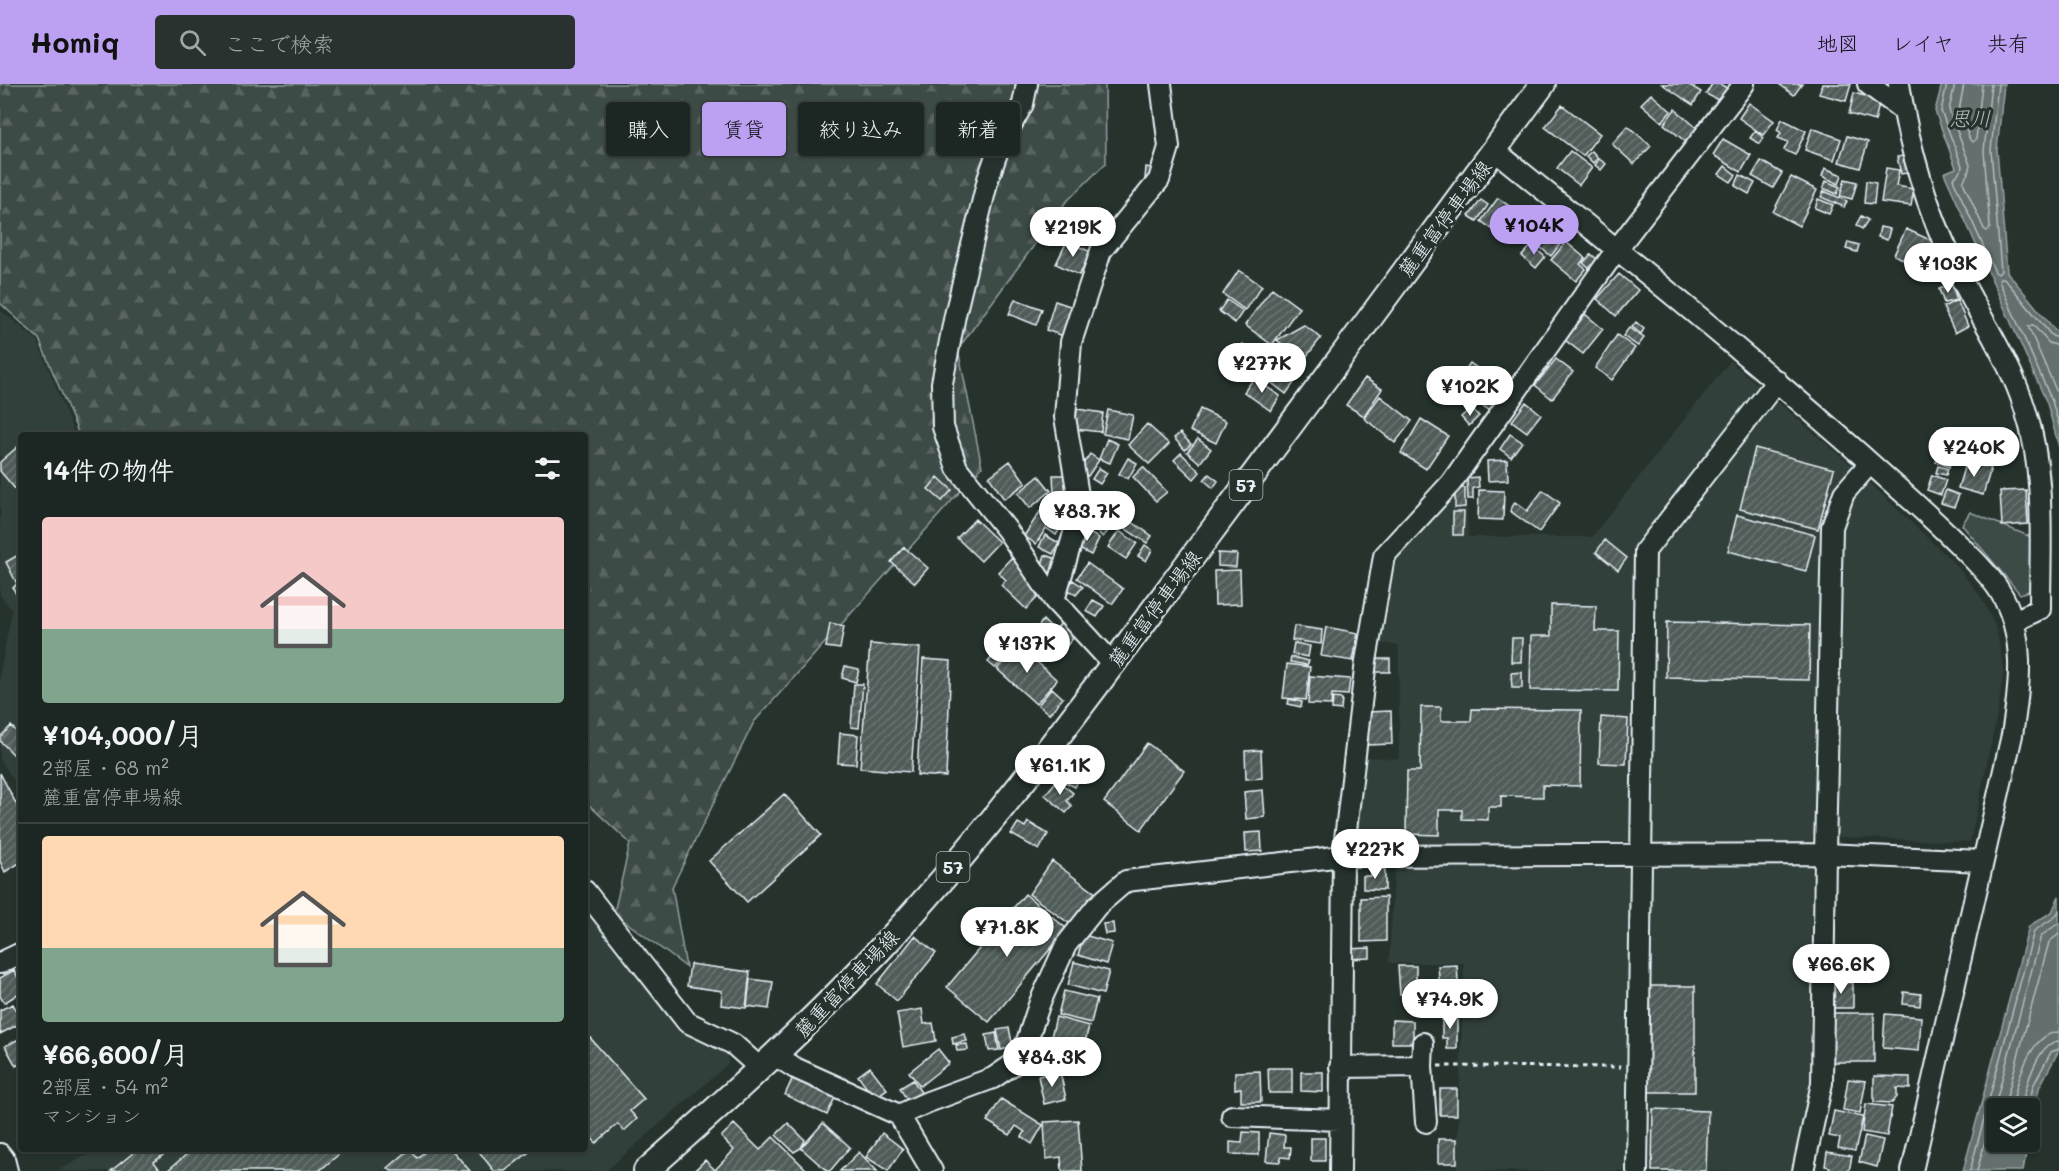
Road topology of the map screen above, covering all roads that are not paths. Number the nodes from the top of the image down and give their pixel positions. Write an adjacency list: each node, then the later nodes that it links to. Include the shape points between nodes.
1 (1027, 84): 12 (street, via 1023,104 999,147 988,179 942,383 943,427 957,468 1007,530)
2 (1161, 84): 12 (street, via 1169,147 1159,180 1101,251 1071,342 1065,417 1078,495 1078,520)
3 (1543, 84): 8 (main road, 麓重富停車場線 / 57)
4 (1744, 84): 9 (street)
5 (1868, 84): 7 (street)
6 (1899, 84): 7 (street)
7 (1904, 110): 13 (street, via 1920,183 1953,262 2006,360 2025,410 2036,458 2040,609)
8 (1494, 150): 9 (street); 14 (main road, 麓重富停車場線 / 57)
9 (1617, 249): 10 (street); 17 (street, via 1450,483 1384,556 1366,661)
10 (1777, 381): 11 (street); 16 (street, via 1645,551)
11 (1870, 463): 13 (street, via 1974,559 1999,590); 15 (street, via 1844,493 1832,526)
12 (1054, 600): 14 (street)
13 (2014, 621): 18 (street, via 2020,685)
14 (1113, 664): 23 (main road, 麓重富停車場線 / 57, via 1035,767 897,932)
15 (1824, 854): 16 (street); 18 (street); 36 (street, via 1822,1083)
16 (1641, 855): 17 (street); 35 (street)
17 (1343, 856): 25 (street); 26 (street, via 1126,881 1097,906 1066,945 1018,1061 993,1078)
18 (1983, 861): 37 (street)
19 (588, 895): 23 (street, via 687,1022)
20 (18, 954): 21 (street)
21 (0, 963)
22 (1423, 1043): 24 (street)
23 (768, 1062): 26 (street, via 795,1068); 32 (main road, 麓重富停車場線 / 57)
24 (1422, 1066): 25 (street); 29 (street)
25 (1340, 1067): 28 (street)
26 (899, 1115): 33 (street)
27 (1232, 1116): 28 (street)
28 (1340, 1120): 34 (street)
29 (1426, 1122)
30 (0, 1154): 31 (street)
31 (7, 1171)
32 (646, 1171)
33 (932, 1171)
34 (1340, 1171)
35 (1637, 1171)
36 (1803, 1171)
37 (1912, 1171)

